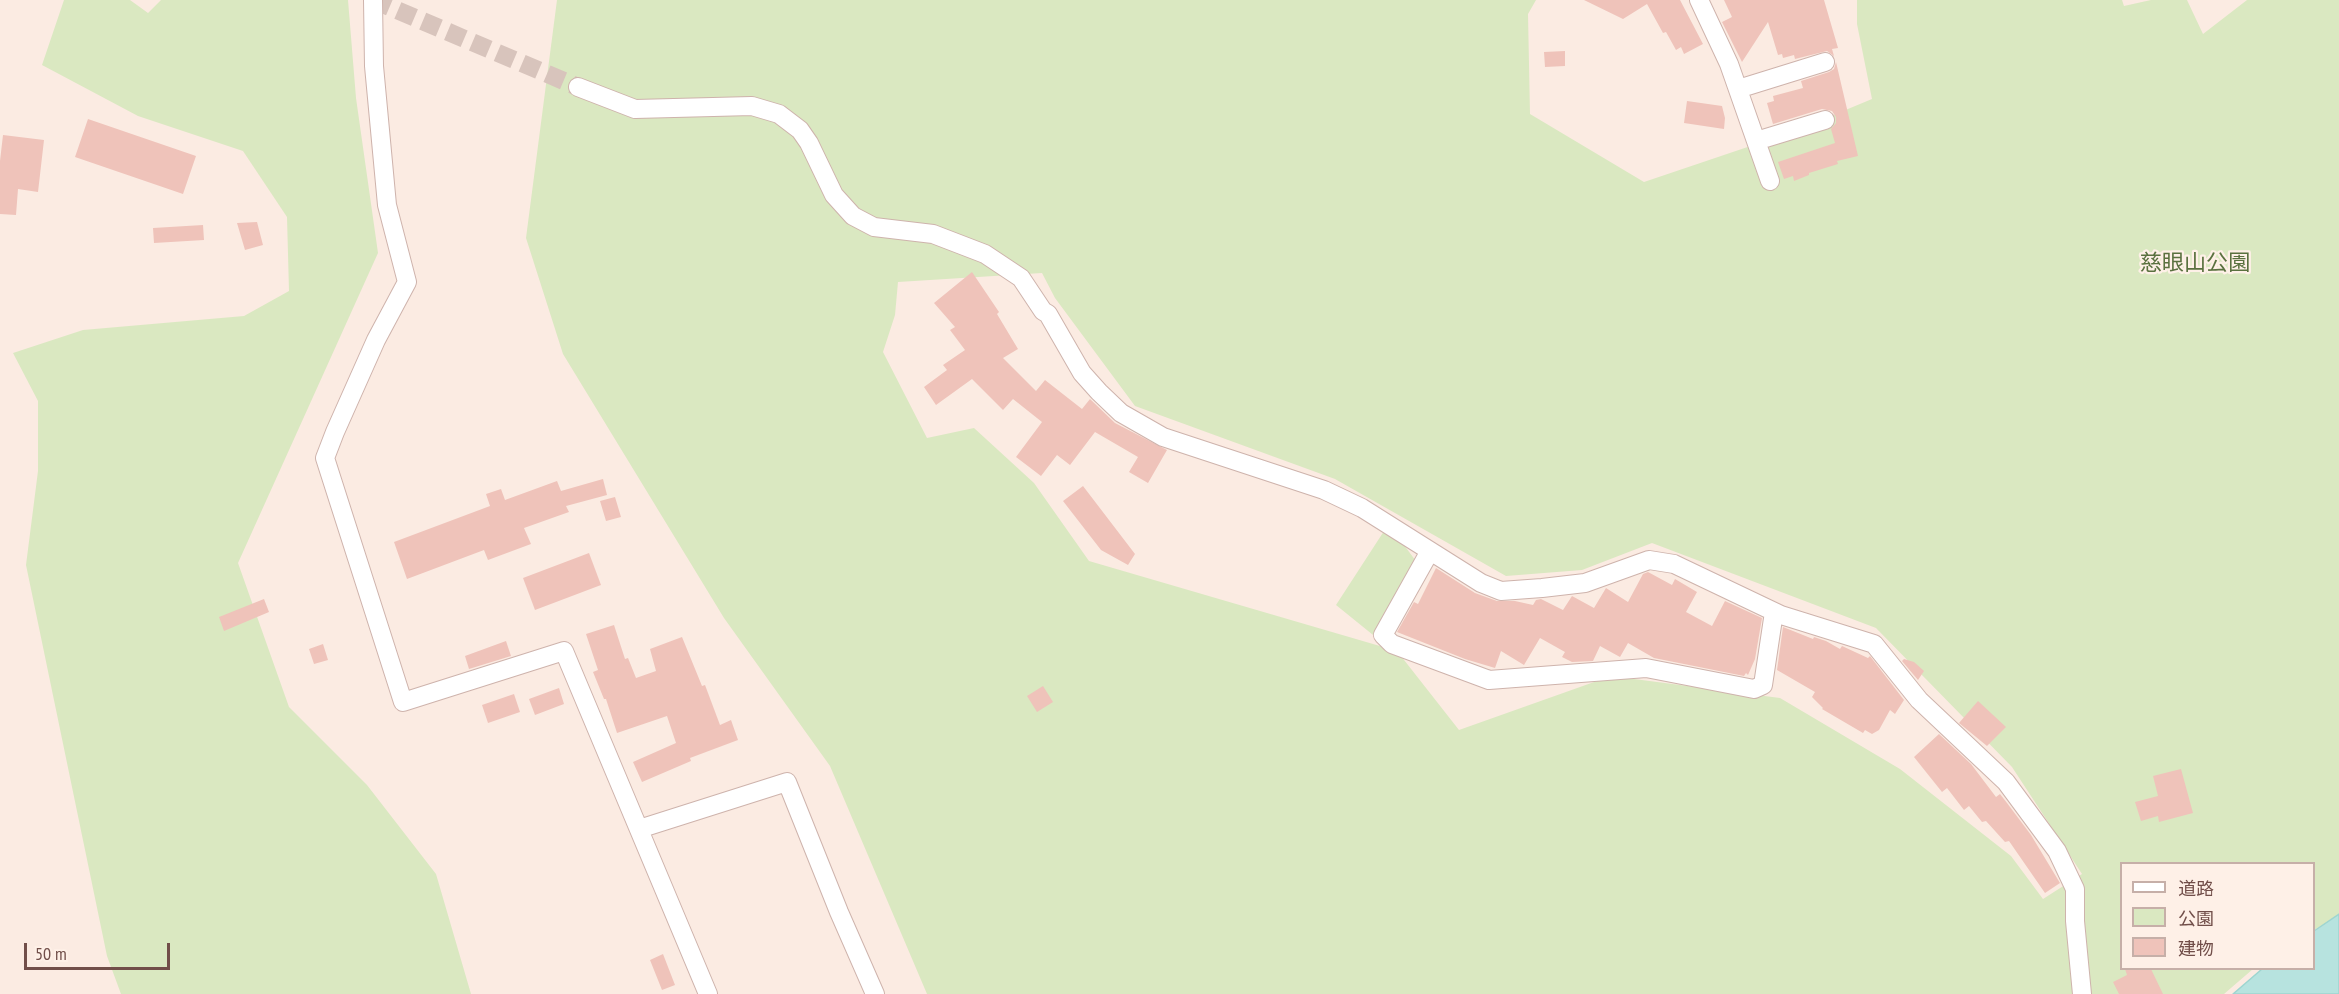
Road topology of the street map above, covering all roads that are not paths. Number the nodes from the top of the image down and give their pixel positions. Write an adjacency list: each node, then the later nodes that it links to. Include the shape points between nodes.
1 (373, 0): 11 (street, via 374,66 387,206 407,282 376,340 326,459 399,692 403,702 564,651)
2 (1699, 0): 5 (street)
3 (1825, 62): 5 (street)
4 (578, 87): 9 (street, via 635,109 752,106 779,114 800,130 834,195 853,216 874,227 933,234 985,254 1021,278 1048,314 1082,373 1121,413 1163,437 1324,490 1362,508)
5 (1738, 89): 7 (street)
6 (1825, 120): 7 (street)
7 (1756, 141): 8 (street)
8 (1770, 181)
9 (1430, 551): 10 (street, via 1501,591 1585,583 1648,560 1674,564); 10 (street, via 1383,635 1392,645 1489,680 1646,668 1754,689 1763,685)
10 (1774, 612): 14 (street, via 1874,644 1919,700 2006,782 2057,851 2075,888)
11 (639, 829): 12 (street); 13 (street, via 787,782)
12 (708, 994)
13 (875, 994)
14 (2082, 994)

